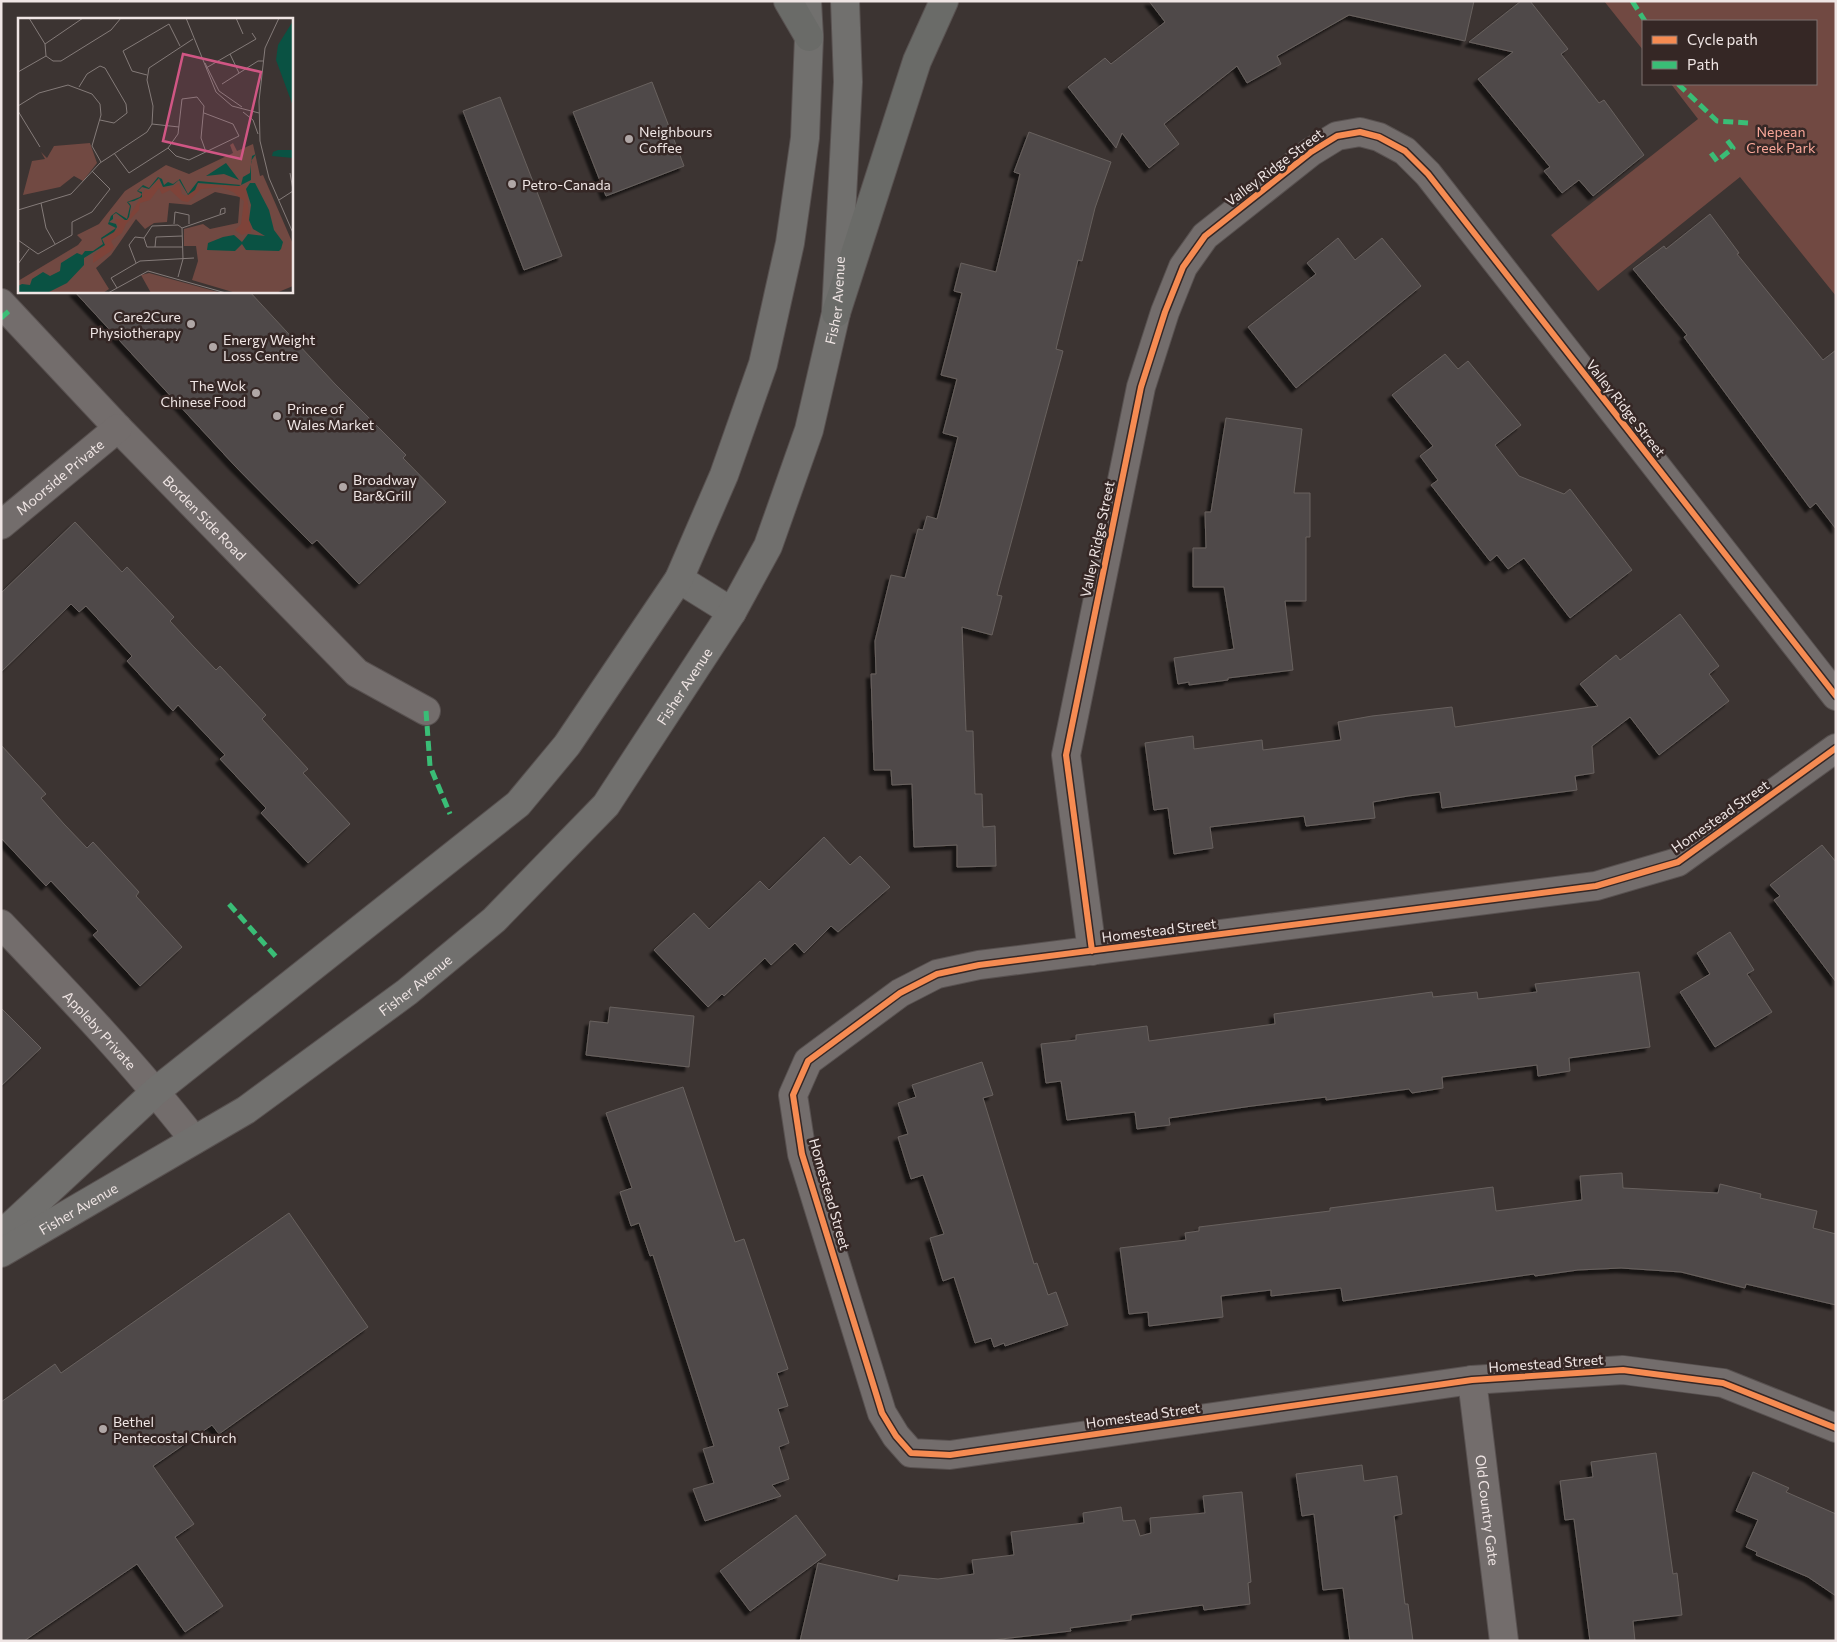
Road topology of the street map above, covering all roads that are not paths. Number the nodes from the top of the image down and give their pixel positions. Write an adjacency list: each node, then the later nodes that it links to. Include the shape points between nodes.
1 (788, 1): 5 (main road)
2 (807, 1): 5 (main road, Fisher Avenue)
3 (845, 1): 7 (main road, Fisher Avenue, via 848,82)
4 (944, 1): 7 (main road, via 917,61)
5 (809, 37): 10 (main road, Fisher Avenue, via 804,147 790,243 763,364 724,475)
6 (1, 303): 8 (street, Borden Side Road)
7 (836, 314): 11 (main road, Fisher Avenue, via 808,430 793,475 768,546)
8 (118, 428): 9 (street, Moorside Private); 13 (street, Borden Side Road, via 357,673)
9 (1, 525)
10 (678, 579): 11 (main road); 17 (main road, Fisher Avenue, via 567,745 518,804)
11 (732, 612): 18 (main road, Fisher Avenue, via 606,806 494,920 384,1009 246,1110)
12 (1836, 696): 16 (street, Valley Ridge Street, via 1428,174 1405,150 1379,136 1360,132 1337,136 1311,152 1205,236 1182,268 1141,387 1066,755)
13 (426, 711)
14 (1836, 748): 16 (street, Homestead Street, via 1678,862 1596,886)
15 (1, 924): 17 (street, Appleby Private, via 108,1035)
16 (1092, 951): 21 (street, Homestead Street, via 980,965 937,974 900,993 808,1061 793,1095 802,1154 882,1412 911,1453 950,1456)
17 (156, 1091): 18 (street, Appleby Private); 19 (main road, Fisher Avenue)
18 (194, 1140): 20 (main road, Fisher Avenue)
19 (1, 1235)
20 (1, 1253)
21 (1472, 1380): 22 (street, Homestead Street, via 1623,1370 1723,1383); 23 (street, Old Country Gate)
22 (1836, 1428)
23 (1504, 1641)

